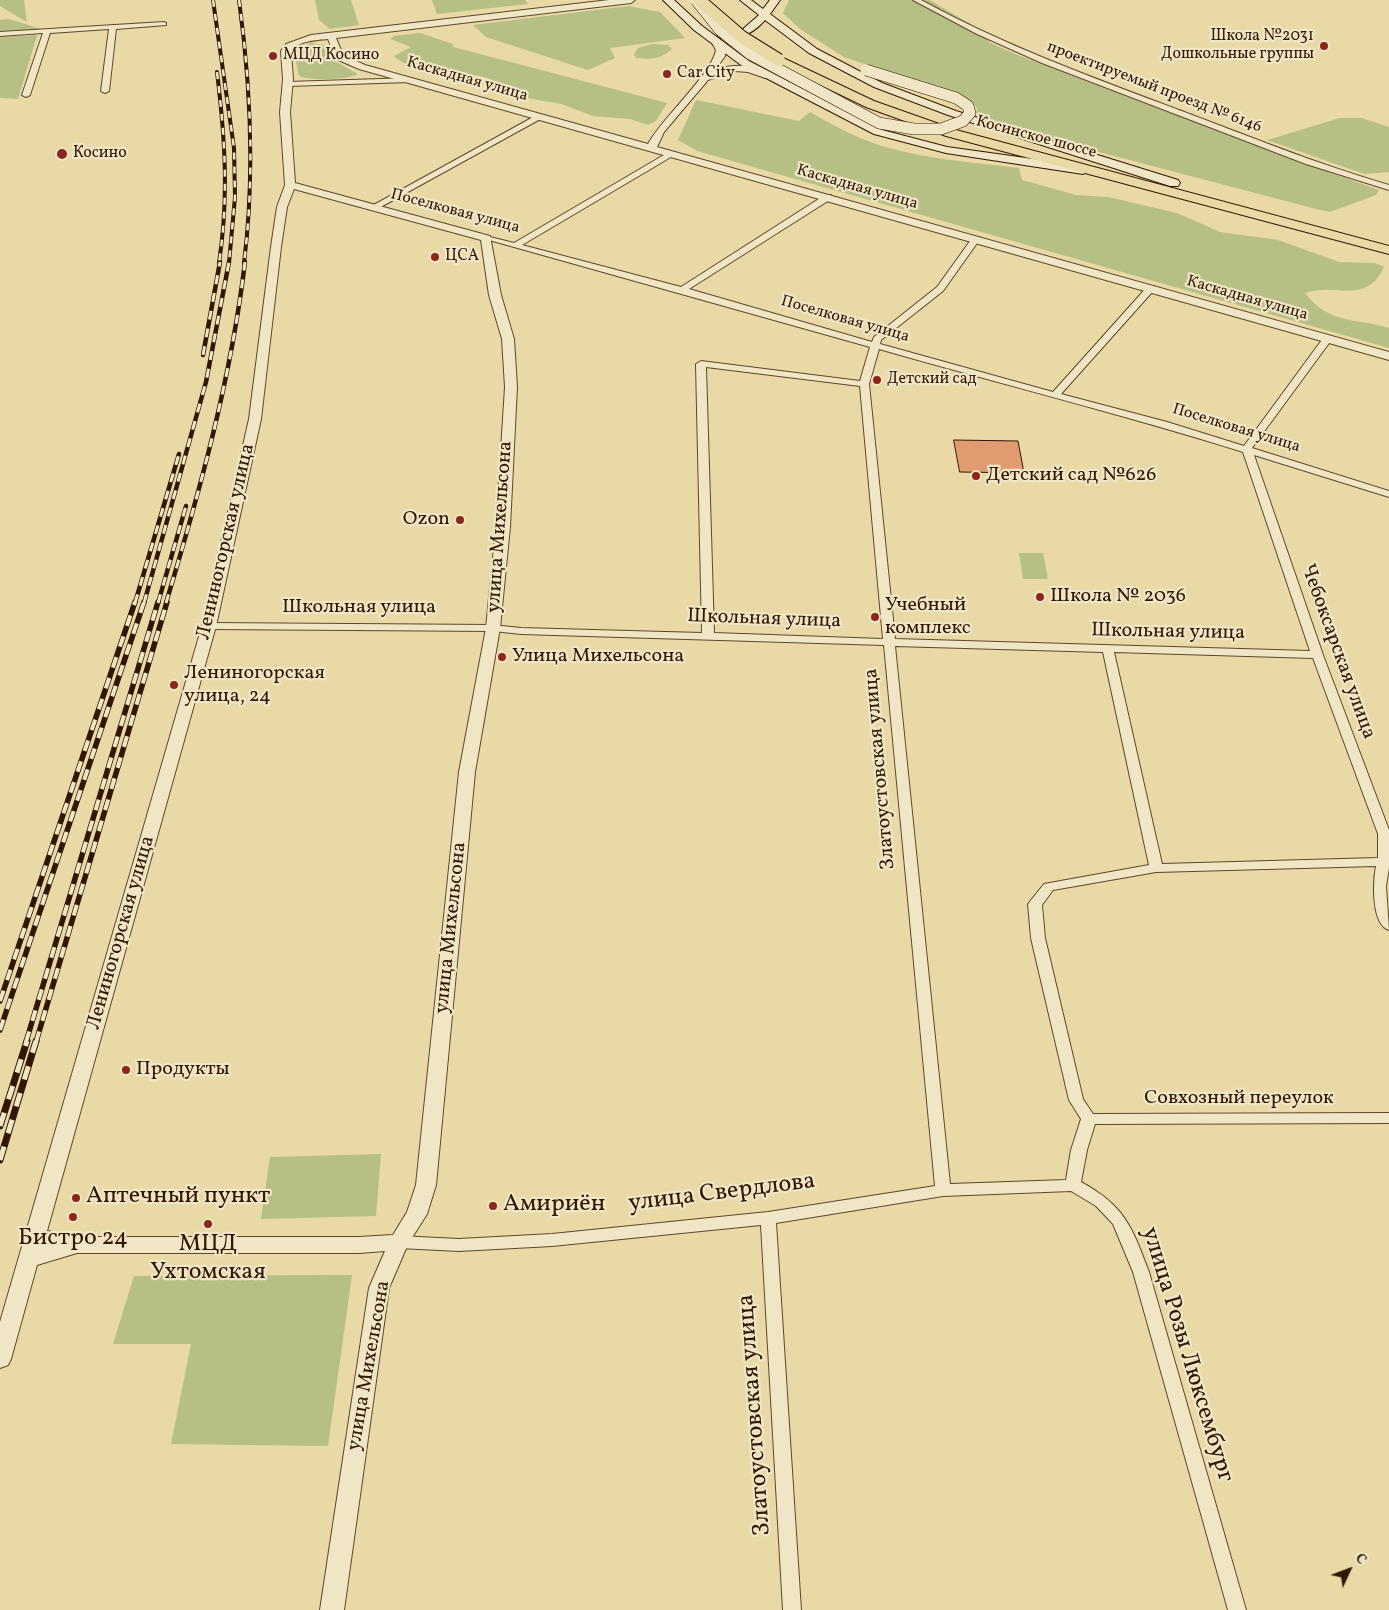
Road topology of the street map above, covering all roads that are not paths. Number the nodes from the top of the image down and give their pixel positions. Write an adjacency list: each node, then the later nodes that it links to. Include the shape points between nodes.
1 (631, 0): 14 (street, Лениногорская улица)
2 (668, 0): 11 (main road)
3 (698, 0): 16 (main road, bridge, via 705,14 753,58 879,123 901,128 940,128 959,124 970,113 968,106 956,98); 26 (highway, Косинское шоссе, bridge, via 742,37 836,90 900,116 985,143)
4 (745, 0): 8 (main road)
5 (775, 0): 8 (main road)
6 (916, 0): 29 (street, проектируемый проезд № 6146, via 974,32 1041,61 1314,164)
7 (728, 9): 27 (highway, Косинское шоссе, via 796,57 863,90 1008,140)
8 (764, 15): 11 (main road, via 750,31 738,34 726,35); 16 (main road)
9 (164, 24): 10 (street)
10 (113, 27): 12 (street); 21 (street)
11 (698, 28): 15 (main road)
12 (47, 31): 13 (street); 22 (street)
13 (0, 34)
14 (331, 36): 19 (street, Каскадная улица, via 338,55 344,61); 20 (street, Лениногорская улица, via 289,46 286,53)
15 (716, 42): 17 (main road); 18 (street, via 721,54)
16 (812, 50): 27 (main road, via 853,74 928,105)
17 (766, 75): 18 (street, via 749,68 733,67); 26 (main road, via 864,126 908,142)
18 (705, 78): 24 (street, via 660,131)
19 (409, 80): 20 (street); 23 (street, Каскадная улица)
20 (288, 84): 28 (street, Лениногорская улица, via 285,112)
21 (105, 91)
22 (26, 95)
23 (540, 117): 24 (street, Каскадная улица); 31 (street)
24 (651, 148): 25 (street, Каскадная улица)
25 (672, 154): 30 (street, Каскадная улица); 35 (street)
26 (1111, 176): 36 (highway, Косинское шоссе)
27 (1174, 183): 34 (highway, Косинское шоссе)
28 (290, 185): 31 (street, Поселковая улица); 46 (street, Лениногорская улица, via 282,207 277,239 254,419)
29 (1389, 188)
30 (828, 197): 33 (street, Каскадная улица); 38 (street)
31 (374, 207): 32 (street, Поселковая улица)
32 (486, 238): 35 (street, Поселковая улица); 47 (street, улица Михельсона, via 495,295 508,339 511,387)
33 (976, 239): 37 (street, Каскадная улица); 40 (street, via 940,290 883,333)
34 (1389, 240)
35 (515, 246): 38 (street, Поселковая улица)
36 (1389, 250)
37 (1152, 288): 39 (street, Каскадная улица); 43 (street)
38 (682, 290): 40 (street, Поселковая улица)
39 (1327, 339): 41 (street, Каскадная улица); 44 (street)
40 (874, 345): 42 (street, Златоустовская улица); 43 (street, Поселковая улица)
41 (1389, 356)
42 (864, 384): 48 (street, via 702,364); 49 (street, Златоустовская улица)
43 (1054, 396): 44 (street, Поселковая улица)
44 (1247, 449): 45 (street, Поселковая улица); 51 (street, Чебоксарская улица)
45 (1389, 494)
46 (209, 626): 47 (street, Школьная улица); 60 (street, Лениногорская улица)
47 (493, 628): 48 (street, Школьная улица); 61 (street, улица Михельсона, via 468,772 426,1185 417,1214)
48 (708, 637): 49 (street, Школьная улица)
49 (891, 642): 50 (street, Школьная улица); 58 (street, Златоустовская улица, via 898,746)
50 (1108, 650): 51 (street, Школьная улица); 53 (street)
51 (1317, 655): 52 (street, Чебоксарская улица, via 1384,834)
52 (1387, 862): 53 (street); 54 (street, Чебоксарская улица, via 1380,881 1381,907)
53 (1156, 868): 56 (street, via 1050,887 1035,904 1038,938 1076,1100)
54 (1389, 926)
55 (1389, 1118): 56 (street, Совхозный переулок)
56 (1089, 1119): 57 (street)
57 (1072, 1186): 58 (street, улица Свердлова); 67 (street, улица Розы Люксембург, via 1098,1198 1115,1213 1126,1231 1141,1272)
58 (943, 1190): 59 (street, улица Свердлова)
59 (768, 1218): 61 (street, улица Свердлова, via 552,1240 460,1245); 66 (street, Златоустовская улица)
60 (35, 1236): 62 (street, улица Свердлова); 63 (street, Лениногорская улица)
61 (399, 1242): 62 (street, улица Свердлова, via 359,1245); 65 (street, улица Михельсона, via 379,1288)
62 (78, 1245): 63 (street, улица Свердлова)
63 (28, 1260): 64 (street, Лениногорская улица)
64 (0, 1359)
65 (332, 1610)
66 (792, 1610)
67 (1237, 1610)

